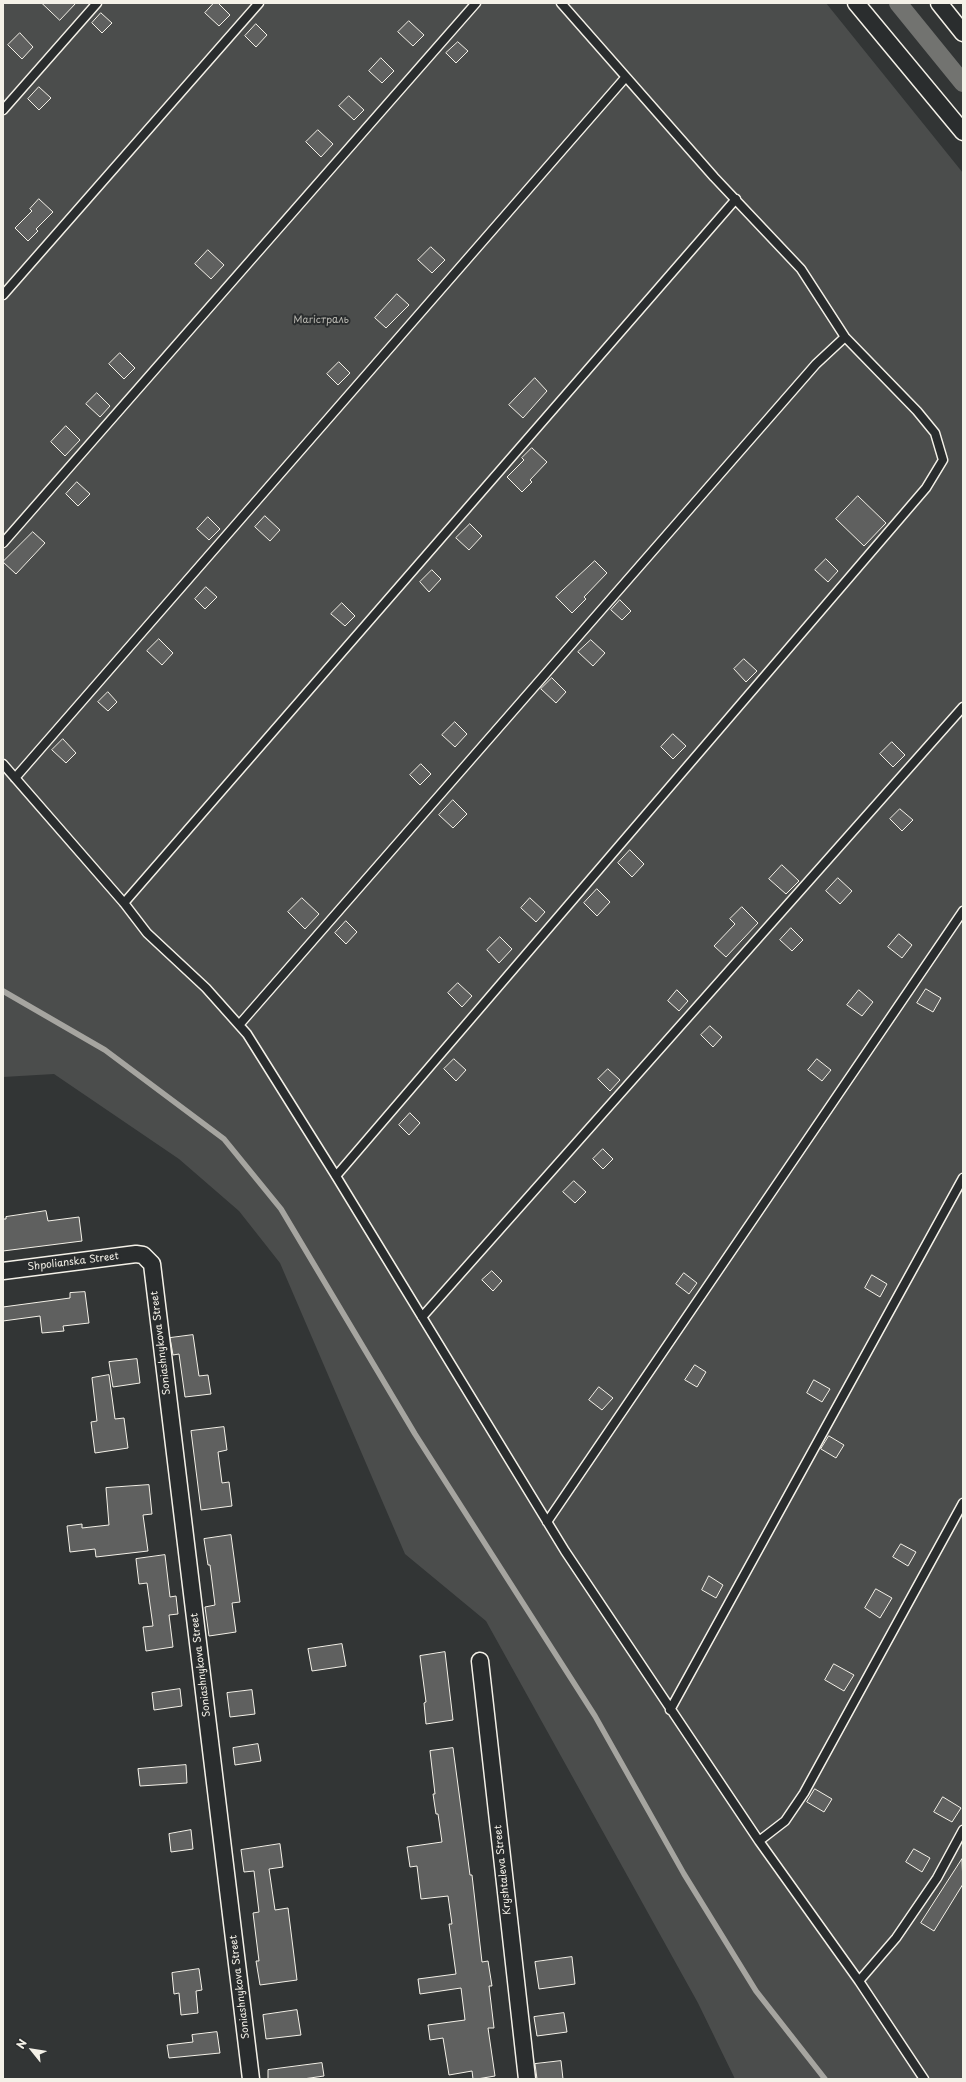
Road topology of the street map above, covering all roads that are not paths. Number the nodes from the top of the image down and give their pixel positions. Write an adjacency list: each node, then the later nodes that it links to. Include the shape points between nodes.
1 (97, 3): 9 (lane)
2 (258, 3): 12 (lane)
3 (476, 3): 14 (lane)
4 (561, 3): 8 (lane)
5 (856, 3): 10 (street)
6 (939, 3): 7 (street)
7 (963, 33)
8 (625, 78): 11 (lane); 17 (lane)
9 (3, 110)
10 (963, 132)
11 (736, 199): 13 (lane, via 801,269); 18 (lane)
12 (3, 295)
13 (844, 337): 20 (lane, via 816,364); 21 (lane, via 935,433 943,460 926,488)
14 (3, 543)
15 (963, 707): 25 (lane)
16 (3, 764): 17 (lane)
17 (15, 778): 18 (lane)
18 (124, 903): 20 (lane, via 148,933 206,988)
19 (963, 911): 27 (lane)
20 (239, 1025): 21 (lane)
21 (336, 1176): 25 (lane)
22 (963, 1178): 29 (lane)
23 (143, 1255): 24 (street, Shpolianska Street); 33 (street, Soniashnykova Street, via 152,1264)
24 (3, 1271)
25 (422, 1317): 27 (lane)
26 (963, 1503): 31 (lane, via 804,1793 785,1821)
27 (547, 1522): 29 (lane)
28 (480, 1661): 34 (street, Kryshtaleva Street)
29 (670, 1710): 31 (lane)
30 (963, 1830): 32 (lane, via 937,1878 896,1938)
31 (759, 1842): 32 (lane)
32 (859, 1981): 35 (lane)
33 (251, 2079)
34 (527, 2079)
35 (924, 2079)

